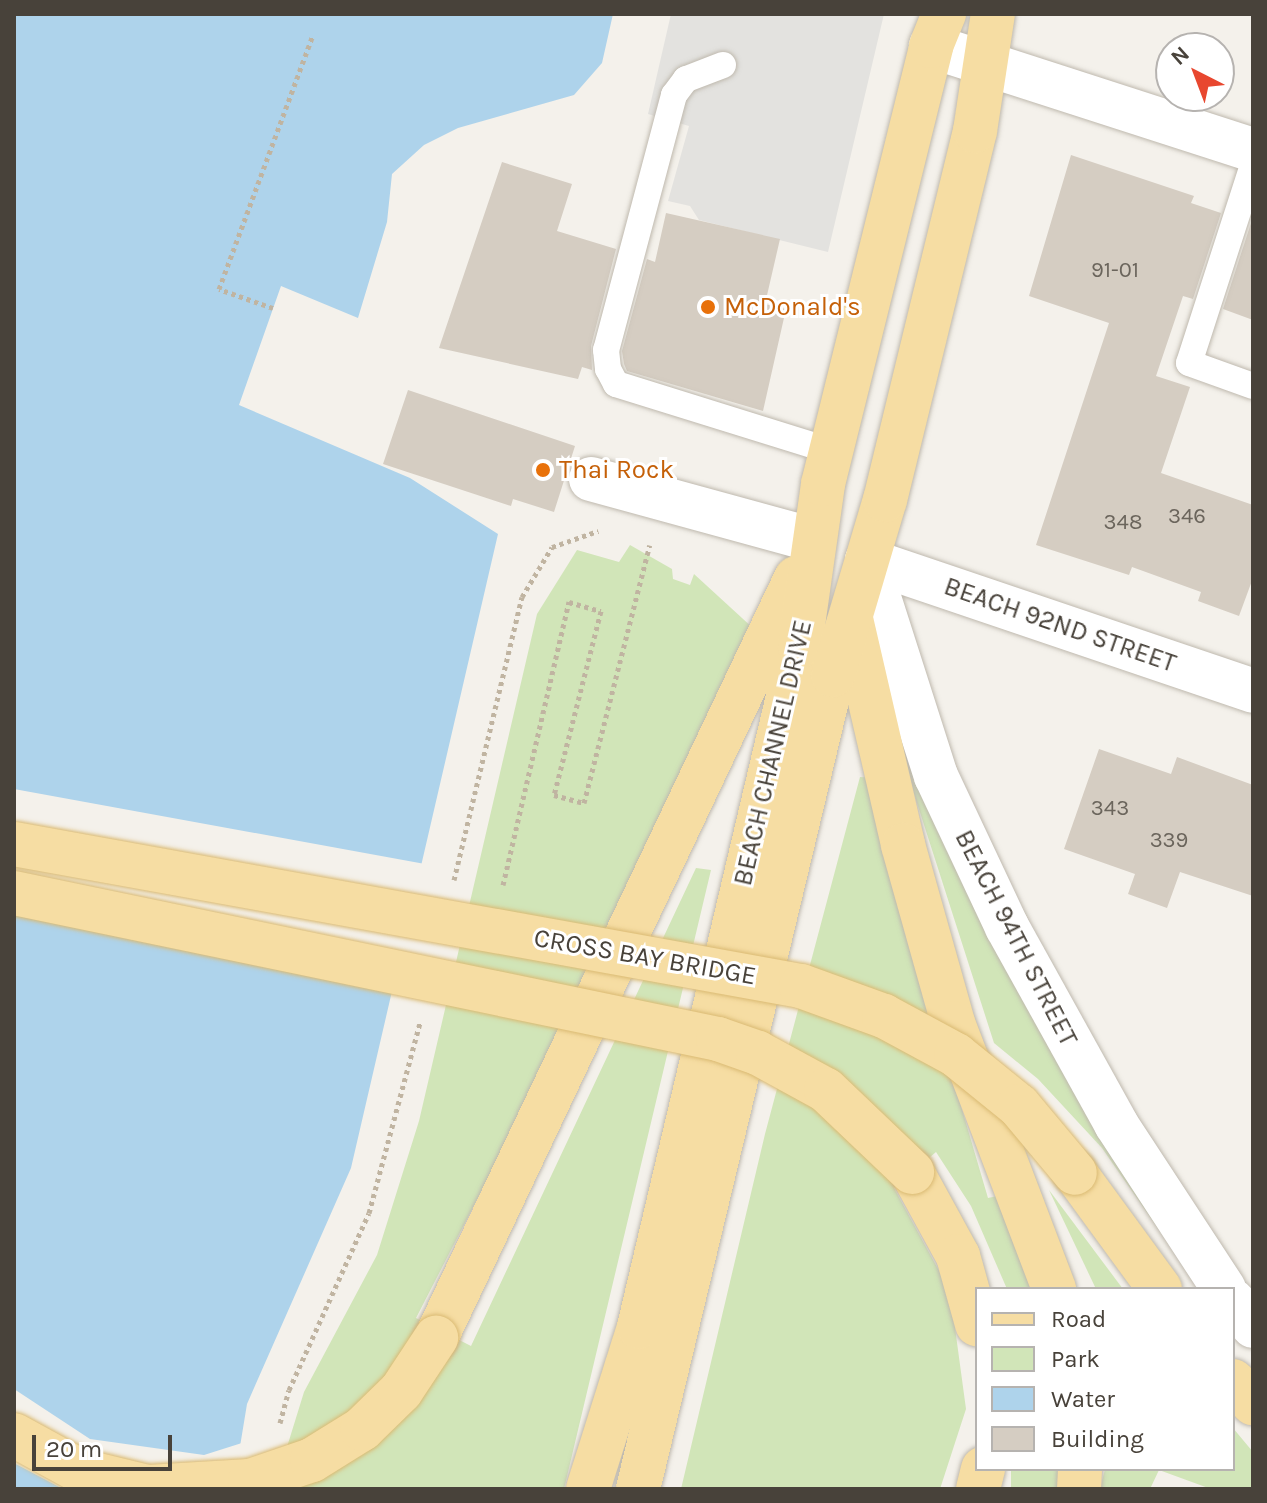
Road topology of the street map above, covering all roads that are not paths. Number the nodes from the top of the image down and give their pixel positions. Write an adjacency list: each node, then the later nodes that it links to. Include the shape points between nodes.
1 (993, 14): 3 (main road, BEACH CHANNEL DRIVE)
2 (938, 30): 3 (street); 8 (main road, BEACH CHANNEL DRIVE)
3 (989, 60): 5 (street); 11 (main road, BEACH CHANNEL DRIVE)
4 (723, 65): 8 (lane, via 686,79 674,95 606,350 608,369 616,384)
5 (1253, 150)
6 (1253, 165): 7 (lane, via 1189,363)
7 (1253, 386)
8 (831, 451): 10 (main road, BEACH CHANNEL DRIVE)
9 (591, 479): 10 (street)
10 (814, 540): 24 (main road, bridge, via 436,1338 401,1391 362,1429 312,1460 250,1481 148,1487 78,1470); 25 (main road, BEACH CHANNEL DRIVE, via 800,646 653,1265)
11 (867, 560): 12 (main road, BEACH CHANNEL DRIVE); 13 (street, BEACH 92ND STREET); 18 (street, BEACH 94TH STREET, via 936,776 1007,927 1094,1088)
12 (850, 615): 16 (main road, via 903,845 949,1011); 26 (main road, BEACH CHANNEL DRIVE)
13 (1253, 691)
14 (14, 844): 17 (main road, CROSS BAY BRIDGE, bridge, via 801,986 884,1016 956,1055 1019,1106)
15 (14, 893): 20 (main road, bridge, via 718,1039 758,1053 826,1090 912,1172 958,1256)
16 (1053, 1287)
17 (1159, 1287)
18 (1223, 1287)
19 (1235, 1304): 21 (street)
20 (975, 1317)
21 (1253, 1326)
22 (1235, 1383): 23 (main road)
23 (1253, 1403)
24 (14, 1435)
25 (588, 1489)
26 (638, 1489)

